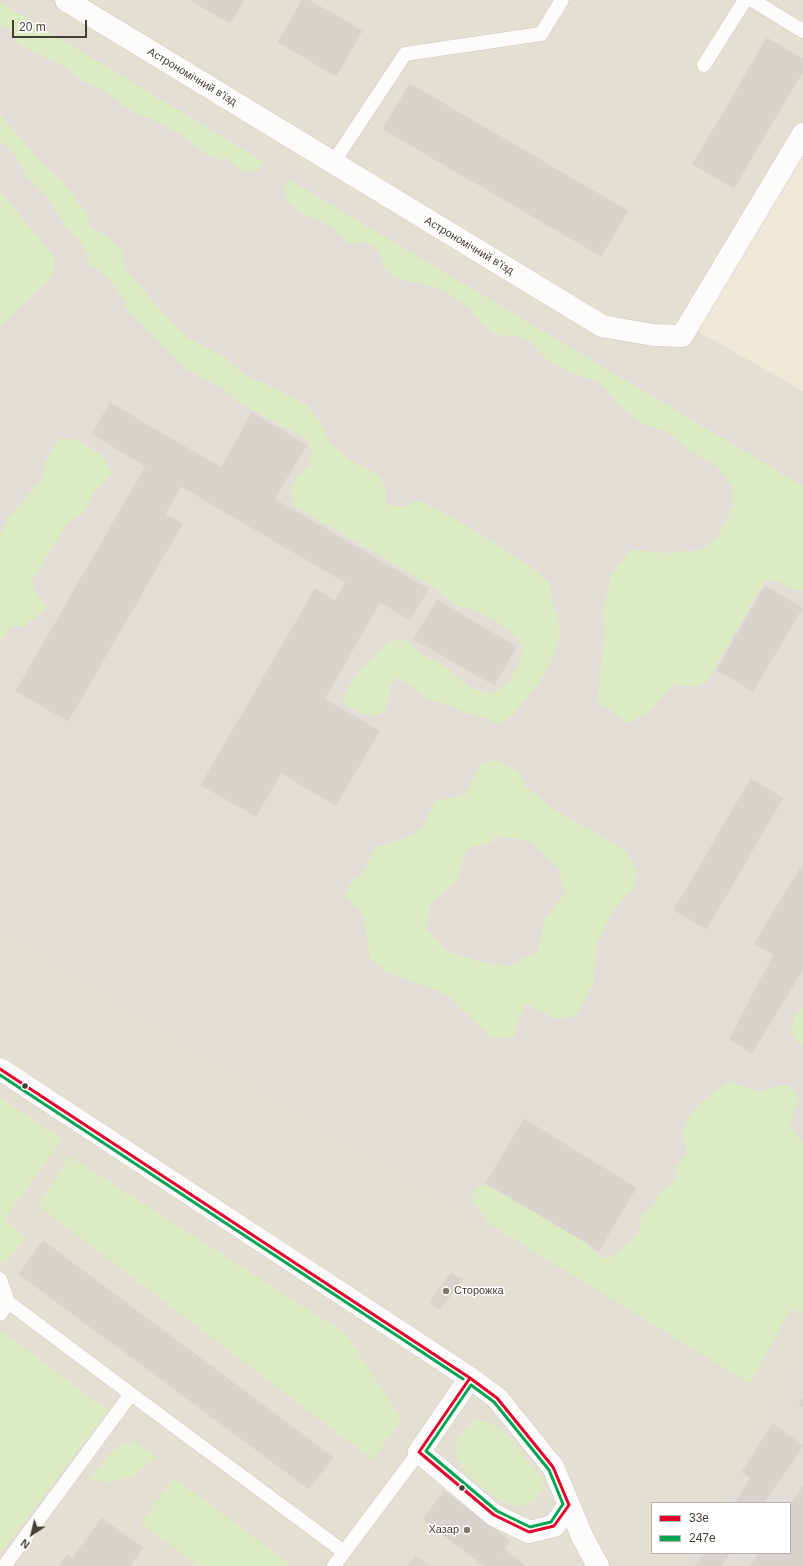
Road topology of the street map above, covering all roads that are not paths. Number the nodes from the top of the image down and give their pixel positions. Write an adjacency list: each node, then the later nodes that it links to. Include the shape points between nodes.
1 (66, 0): 8 (street, Астрономічний в'їзд)
2 (562, 0): 8 (lane, via 541,34 405,54)
3 (745, 0): 6 (lane)
4 (752, 0): 5 (lane)
5 (803, 31)
6 (704, 65)
7 (803, 134): 8 (street, Астрономічний в'їзд, via 682,336 653,335 602,326)
8 (333, 163)
9 (0, 1069): 12 (street)
10 (0, 1279): 11 (lane)
11 (4, 1308): 13 (lane)
12 (470, 1378): 14 (street); 15 (street, via 497,1398 553,1467)
13 (131, 1394): 16 (lane); 17 (lane)
14 (419, 1452): 15 (street, via 494,1516 529,1532 554,1526); 16 (lane)
15 (569, 1505): 19 (street)
16 (344, 1552): 18 (lane)
17 (4, 1566)
18 (334, 1566)
19 (598, 1566)

